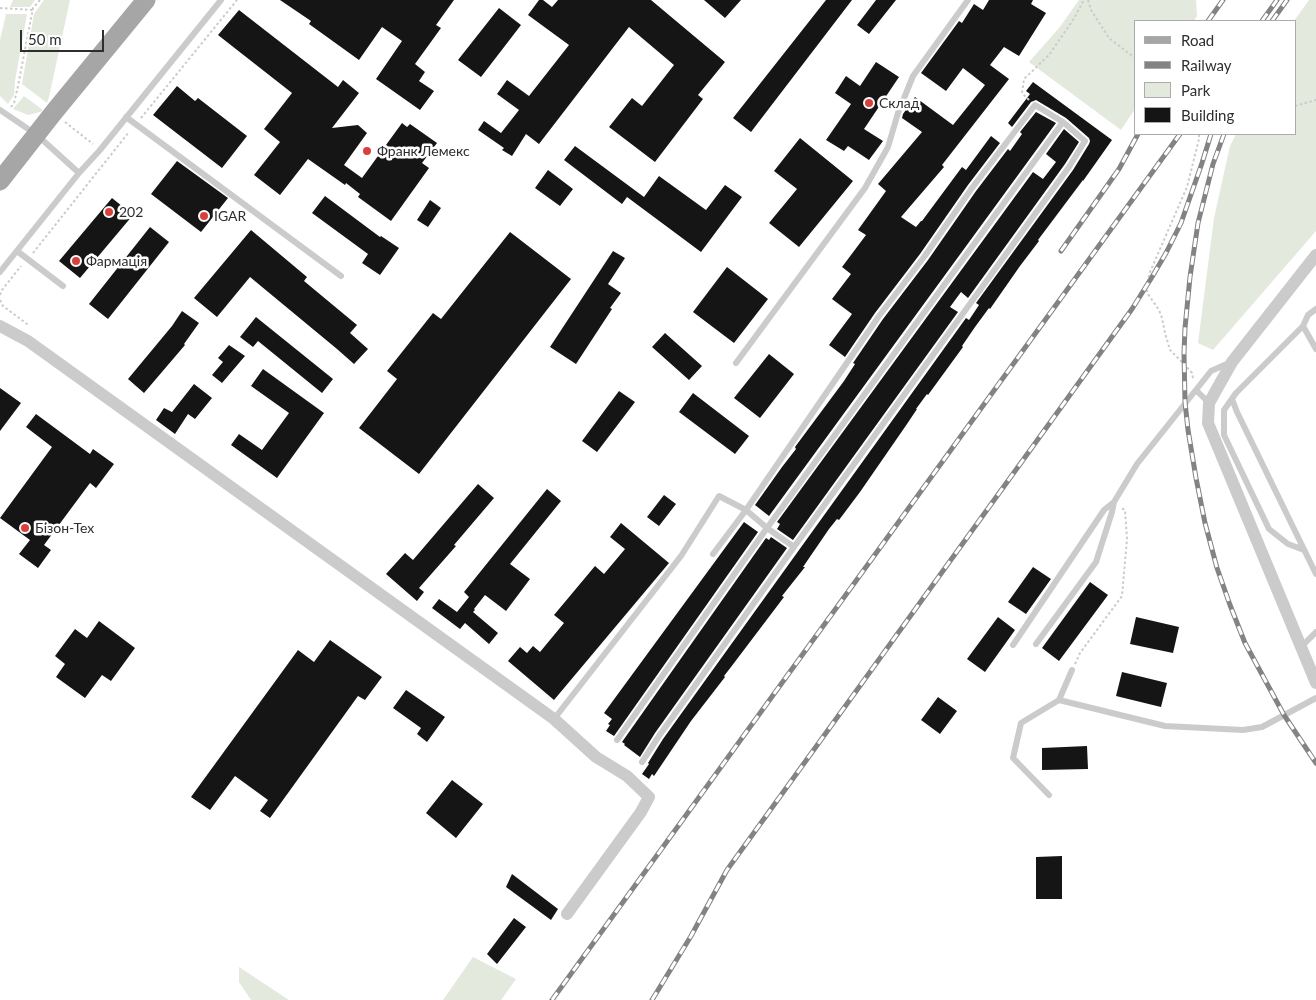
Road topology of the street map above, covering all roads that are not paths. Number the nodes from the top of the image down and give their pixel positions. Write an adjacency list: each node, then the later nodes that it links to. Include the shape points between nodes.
1 (146, 0): 7 (main road)
2 (221, 0): 5 (lane)
3 (968, 0): 20 (lane, via 913,76 888,147 865,188)
4 (2, 112): 7 (lane)
5 (126, 117): 8 (lane); 13 (lane)
6 (1063, 122): 25 (lane, via 1034,105 879,316); 26 (lane); 27 (lane, via 1085,141 1069,167)
7 (36, 135): 8 (lane); 9 (main road)
8 (79, 173): 10 (lane)
9 (0, 181)
10 (17, 251): 12 (lane); 14 (lane)
11 (1316, 255): 19 (street)
12 (0, 272)
13 (341, 276)
14 (63, 286)
15 (1316, 309): 17 (lane, via 1308,314)
16 (0, 326): 39 (street, via 28,341)
17 (1304, 326): 18 (lane); 22 (lane)
18 (1316, 349)
19 (1232, 362): 21 (lane, via 1211,371); 23 (street)
20 (736, 363)
21 (1196, 390): 23 (lane); 24 (lane, via 1137,464)
22 (1232, 399): 28 (lane); 28 (lane, via 1224,410 1224,435 1269,529 1288,544)
23 (1209, 403): 34 (street, via 1208,424)
24 (1114, 502): 32 (lane, via 1096,562); 33 (lane, via 1104,510)
25 (746, 510): 26 (lane); 29 (lane); 39 (lane, via 719,496 680,556)
26 (767, 528): 27 (lane); 40 (lane)
27 (794, 547): 41 (lane)
28 (1304, 550): 30 (lane)
29 (713, 554)
30 (1316, 574)
31 (1316, 632): 34 (lane)
32 (1036, 644)
33 (1013, 645)
34 (1301, 647): 36 (street)
35 (1072, 670): 38 (lane)
36 (1316, 683)
37 (1316, 698): 38 (lane, via 1262,727 1243,730 1165,726)
38 (1059, 700): 42 (lane, via 1021,723 1013,758)
39 (554, 719): 43 (street, via 596,757 627,776 649,797)
40 (617, 740)
41 (642, 762)
42 (1049, 795)
43 (567, 914)

